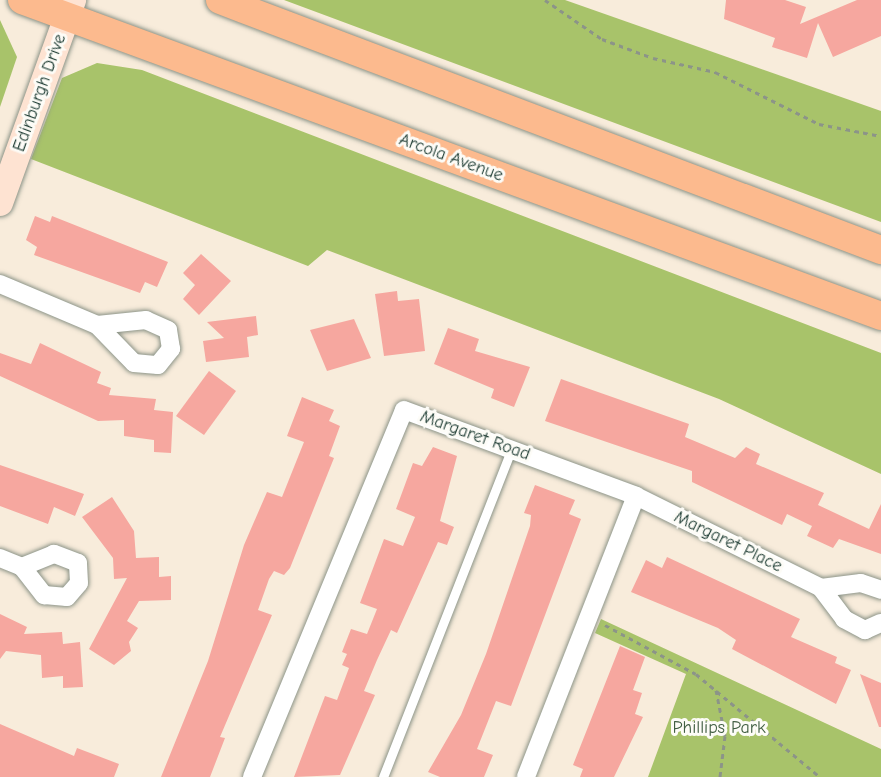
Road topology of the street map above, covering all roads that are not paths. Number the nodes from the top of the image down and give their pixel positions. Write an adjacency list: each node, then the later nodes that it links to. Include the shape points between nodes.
1 (22, 0): 3 (main road, Arcola Avenue)
2 (220, 0): 5 (main road)
3 (70, 9): 4 (street, Edinburgh Drive); 7 (main road, Arcola Avenue)
4 (0, 203)
5 (881, 250)
6 (0, 284): 8 (street)
7 (881, 316)
8 (97, 325)
9 (511, 450): 10 (street, Margaret Road); 16 (street, Margaret Road, via 404,410); 17 (lane)
10 (636, 496): 13 (street, Margaret Place); 18 (street)
11 (0, 558): 12 (street)
12 (22, 567)
13 (821, 588): 14 (street, via 861,583); 15 (street, Margaret Place, via 844,619 865,630)
14 (881, 590)
15 (881, 623)
16 (252, 777)
17 (383, 777)
18 (526, 777)

